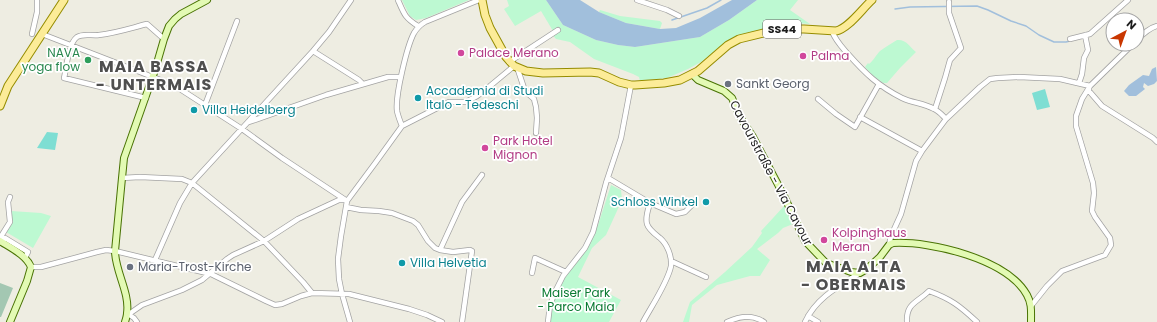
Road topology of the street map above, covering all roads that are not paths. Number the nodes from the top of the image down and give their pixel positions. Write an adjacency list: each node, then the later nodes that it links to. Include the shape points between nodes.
1 (37, 0): 18 (street)
2 (64, 0): 19 (main road)
3 (207, 0): 21 (street, via 175,19)
4 (351, 0): 24 (street)
5 (398, 0): 13 (street, via 408,20)
6 (481, 0): 13 (street); 26 (main road, via 496,41)
7 (637, 0): 11 (street)
8 (872, 0): 16 (main road, SS44, via 847,26 840,31)
9 (1128, 0): 20 (street, via 1090,34)
10 (949, 2): 39 (street, via 949,13 961,48 950,60)
11 (679, 16)
12 (237, 21): 37 (street)
13 (418, 26): 28 (street, via 409,43)
14 (1157, 26): 17 (street)
15 (558, 30): 26 (street)
16 (832, 31): 27 (main road, SS44, via 780,30 739,39); 32 (street, via 838,43 861,69)
17 (1145, 33)
18 (32, 34)
19 (42, 34): 23 (street); 38 (main road, via 8,86)
20 (1085, 35): 22 (street); 30 (street, via 1088,50)
21 (164, 39): 23 (street, via 147,24 116,33 85,34 78,36); 29 (street)
22 (1070, 39)
23 (71, 45): 29 (street); 35 (street, via 64,78)
24 (313, 51): 31 (street); 42 (street)
25 (1125, 52): 34 (street)
26 (514, 65): 33 (main road, SS44, via 543,74 598,73); 43 (street, via 466,102 449,102); 45 (street, via 525,91 534,99 538,118)
27 (692, 74): 33 (main road, SS44, via 680,80 664,83); 67 (street, Cavourstraße - Via Cavour, via 698,80 719,88 732,98 808,245 828,264)
28 (401, 77): 31 (street, via 388,77); 43 (street, via 397,111)
29 (152, 79): 35 (street); 37 (street, via 180,89)
30 (1079, 83): 34 (street); 41 (street, via 1051,78 990,79)
31 (363, 84): 42 (street)
32 (879, 84): 39 (street, via 904,99); 40 (street)
33 (630, 85): 50 (street, via 621,138)
34 (1090, 86): 46 (street, via 1089,91 1102,106); 72 (street, via 1077,111 1076,126 1094,193 1092,210 1110,238 1111,244 1104,255 1062,271 1046,286)
35 (146, 98): 49 (street, via 126,151)
36 (818, 99): 40 (street, via 855,127)
37 (204, 105): 44 (street)
38 (0, 106)
39 (935, 109): 41 (street)
40 (860, 117): 47 (street)
41 (946, 118): 47 (street)
42 (248, 123): 44 (street)
43 (402, 126): 53 (street)
44 (242, 129): 51 (street); 53 (street)
45 (536, 134)
46 (1157, 142)
47 (922, 151): 59 (street, via 916,161)
48 (482, 175): 60 (street, via 462,202)
49 (122, 178): 51 (street, via 182,179); 61 (street)
50 (608, 178): 54 (street); 65 (street, via 593,232 585,248)
51 (192, 183): 58 (street); 62 (street)
52 (10, 197): 57 (street, via 10,222)
53 (347, 201): 56 (street); 58 (street, via 339,200 320,208)
54 (650, 203): 55 (street, via 676,214 685,212); 63 (street, via 646,214 650,230 662,239)
55 (694, 204)
56 (346, 207): 60 (street, via 379,210 413,221 428,241); 71 (street, via 338,259)
57 (0, 240): 64 (street, via 24,258)
58 (264, 241): 68 (street, via 233,255); 70 (street)
59 (889, 245): 67 (street); 72 (street, via 925,244 953,250 989,264 1022,288)
60 (440, 250): 80 (street, via 472,251)
61 (115, 251): 62 (street); 64 (street, via 106,250 41,267); 73 (street)
62 (155, 260): 68 (street)
63 (671, 261): 69 (street); 82 (street, via 668,276)
64 (31, 267): 75 (street)
65 (566, 272): 66 (street, via 535,258); 81 (street, via 550,305)
66 (532, 273)
67 (860, 273): 74 (street, via 827,294)
68 (210, 274): 70 (street, via 276,305); 73 (street, via 182,290 142,305)
69 (706, 277)
70 (312, 293): 71 (street)
71 (342, 294): 78 (street); 79 (street, via 409,309)
72 (1031, 306): 89 (street)
73 (128, 314): 76 (street); 77 (street)
74 (808, 316): 85 (street); 86 (street)
75 (10, 322)
76 (125, 322)
77 (137, 322)
78 (350, 322)
79 (442, 322)
80 (462, 322)
81 (548, 322)
82 (643, 322)
83 (727, 322): 84 (street, via 743,317 758,318)
84 (764, 322)
85 (805, 322)
86 (818, 322)
87 (907, 322): 88 (street, via 910,307 929,291 944,296 960,306)
88 (977, 322)
89 (1031, 322)

